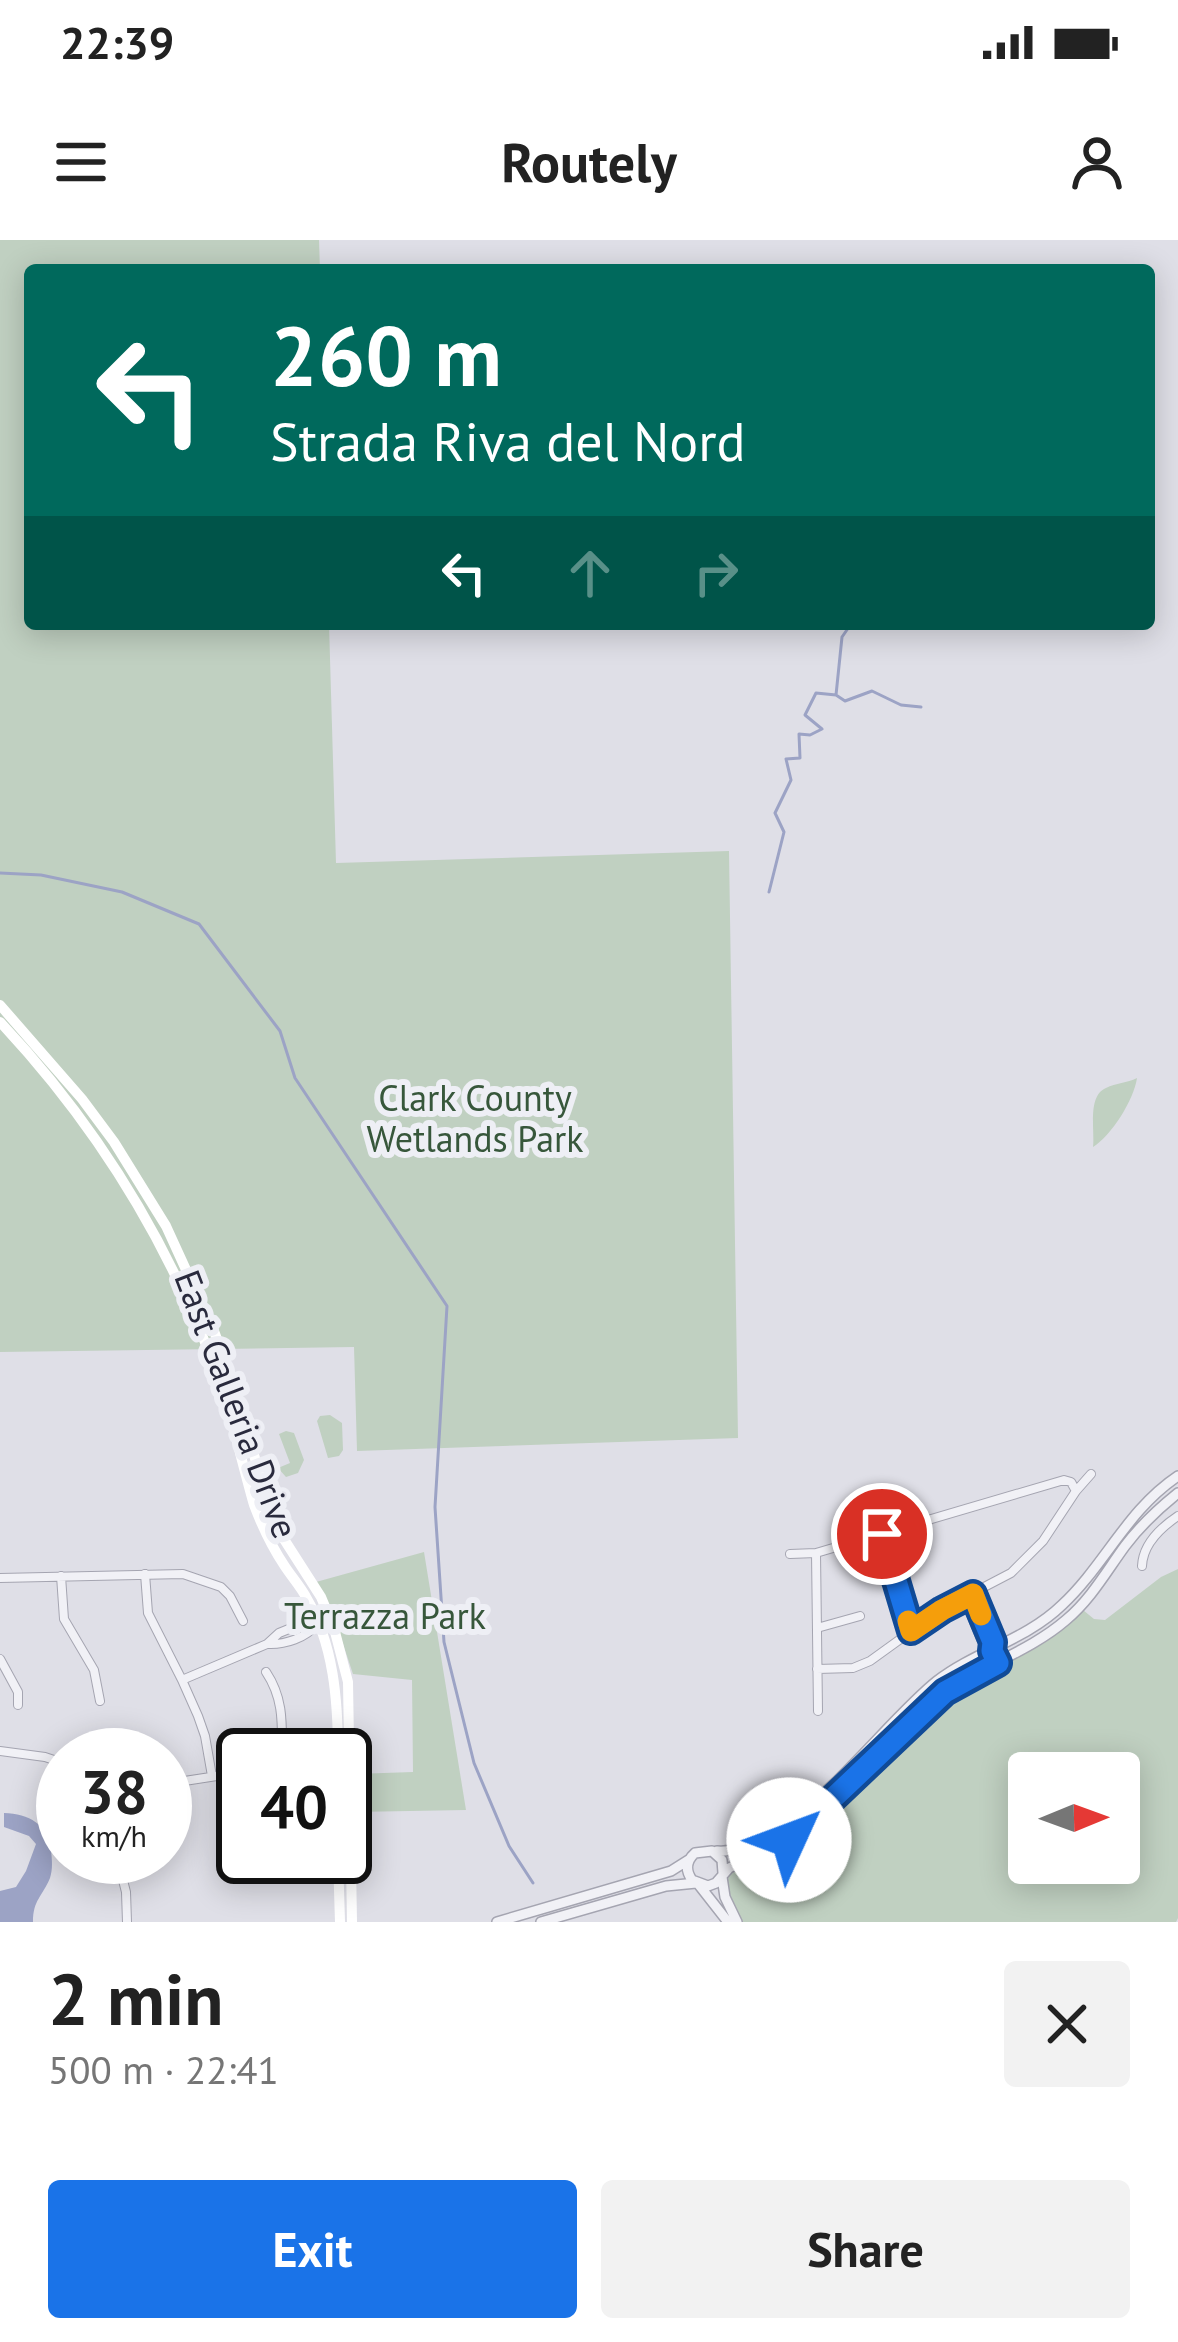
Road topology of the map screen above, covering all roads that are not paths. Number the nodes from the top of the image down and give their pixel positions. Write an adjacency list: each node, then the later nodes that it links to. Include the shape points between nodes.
1 (0, 1005): 3 (main road, East Galleria Drive, via 82,1099)
2 (0, 1022): 3 (main road, East Galleria Drive)
3 (124, 1170): 18 (main road, East Galleria Drive, via 212,1359 262,1527)
4 (1090, 1474): 6 (street)
5 (1178, 1476): 22 (street, via 1129,1520 1060,1608)
6 (1076, 1491): 9 (street, via 1064,1480); 16 (street, via 1027,1559)
7 (1178, 1493): 24 (street, via 1068,1618)
8 (1178, 1516): 12 (street, via 1148,1544)
9 (882, 1534): 10 (street); 21 (street)
10 (816, 1553): 11 (street); 20 (street)
11 (790, 1554)
12 (1142, 1566)
13 (145, 1574): 14 (street); 19 (street, via 209,1581 230,1596); 27 (street, via 148,1613)
14 (61, 1576): 15 (street); 29 (street, via 64,1619 94,1670)
15 (0, 1578)
16 (968, 1596): 21 (street); 22 (street)
17 (860, 1616): 20 (street)
18 (324, 1620): 27 (street, via 297,1638); 28 (main road, East Galleria Drive)
19 (243, 1621)
20 (817, 1628): 25 (street)
21 (911, 1631): 25 (street, via 853,1668)
22 (992, 1651): 24 (street); 40 (street, via 937,1682 781,1828 742,1850)
23 (0, 1659): 30 (street)
24 (998, 1663): 42 (street, via 945,1692 789,1840)
25 (817, 1669): 31 (street)
26 (266, 1672): 32 (street)
27 (182, 1680): 38 (street)
28 (342, 1700): 33 (main road, East Galleria Drive); 34 (main road, East Galleria Drive)
29 (100, 1701)
30 (18, 1705)
31 (818, 1711)
32 (282, 1728)
33 (340, 1728)
34 (344, 1728)
35 (0, 1750): 36 (street)
36 (36, 1757)
37 (216, 1776): 38 (street)
38 (212, 1777): 39 (street)
39 (192, 1780)
40 (712, 1851): 41 (street); 42 (street)
41 (689, 1859): 46 (street); 50 (street)
42 (723, 1875): 46 (street, via 712,1886); 52 (street)
43 (124, 1884): 47 (street)
44 (339, 1884): 48 (main road)
45 (350, 1884): 49 (main road, East Galleria Drive)
46 (697, 1884): 51 (street); 52 (street)
47 (127, 1922)
48 (340, 1922)
49 (352, 1922)
50 (496, 1922)
51 (541, 1922)
52 (732, 1922)

